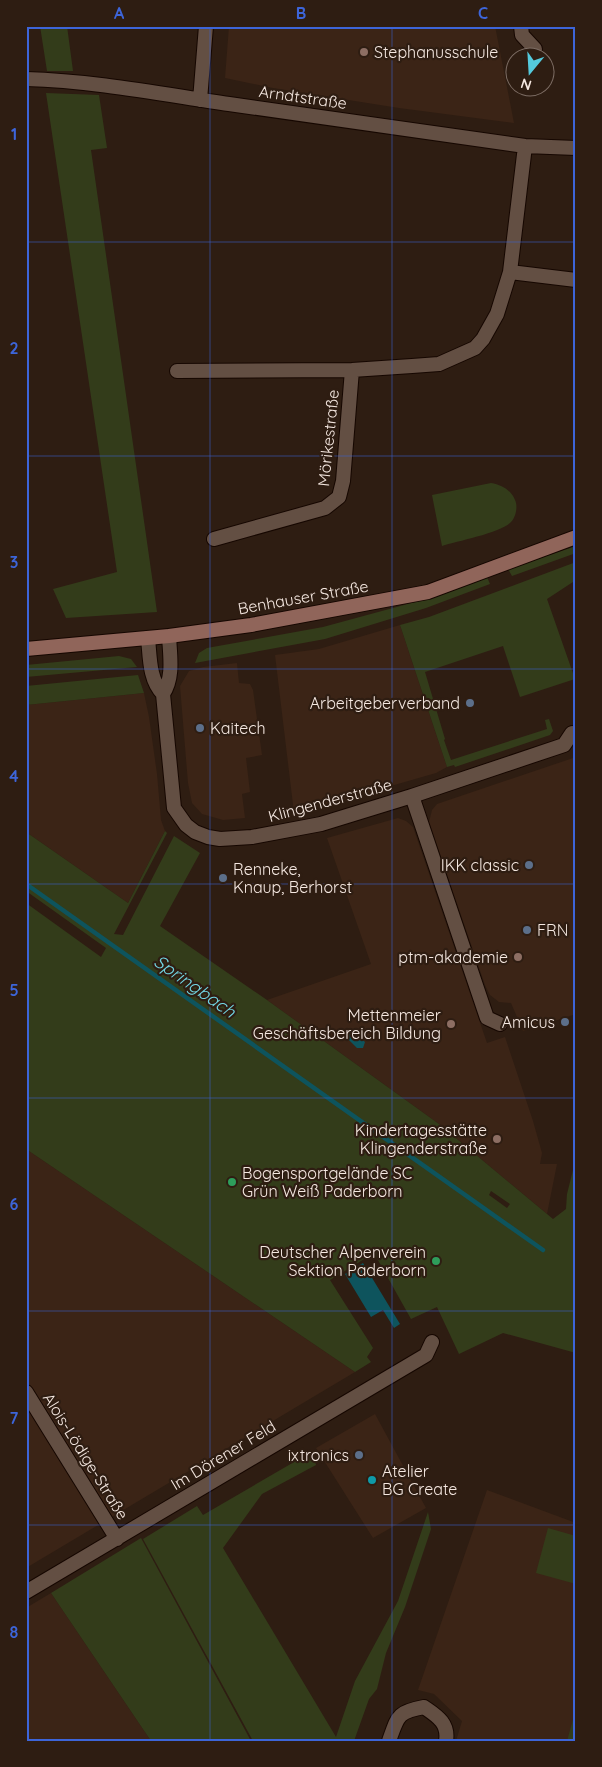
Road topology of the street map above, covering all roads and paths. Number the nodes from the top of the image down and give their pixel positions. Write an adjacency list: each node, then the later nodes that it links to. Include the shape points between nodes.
1 (206, 26): 5 (street)
2 (521, 26): 3 (street, via 522,35)
3 (534, 48)
4 (26, 79): 5 (street, Arndtstraße, via 133,89)
5 (200, 100): 6 (street, Arndtstraße)
6 (525, 146): 7 (street, Arndtstraße); 8 (street, Mörikestraße)
7 (576, 148)
8 (510, 272): 9 (street); 11 (street, Mörikestraße, via 497,314 475,348 439,364)
9 (576, 280)
10 (177, 370): 11 (street, Mörikestraße)
11 (352, 370): 13 (street, Mörikestraße, via 344,481 338,497 325,508)
12 (576, 537): 14 (main road, Benhauser Straße, via 428,592 251,625)
13 (214, 538)
14 (169, 636): 15 (main road, Benhauser Straße); 17 (street, Klingenderstraße, via 171,667 168,686)
15 (148, 638): 16 (main road, Benhauser Straße); 17 (street, Klingenderstraße, via 151,668 157,688)
16 (26, 649)
17 (163, 694): 19 (street, Klingenderstraße, via 174,808 195,832 208,837 240,838 267,834 320,824)
18 (572, 733): 19 (street, Klingenderstraße, via 564,745)
19 (412, 796): 20 (street, Klingenderstraße, via 488,1018)
20 (500, 1024)
21 (432, 1342): 23 (street, Im Dörener Feld, via 426,1355)
22 (26, 1392): 23 (street, Alois-Lödige-Straße)
23 (117, 1538): 24 (street, Im Dörener Feld)
24 (26, 1592)
25 (389, 1741): 26 (street, via 397,1718 407,1710 424,1708 440,1717 447,1733)
26 (446, 1741)

